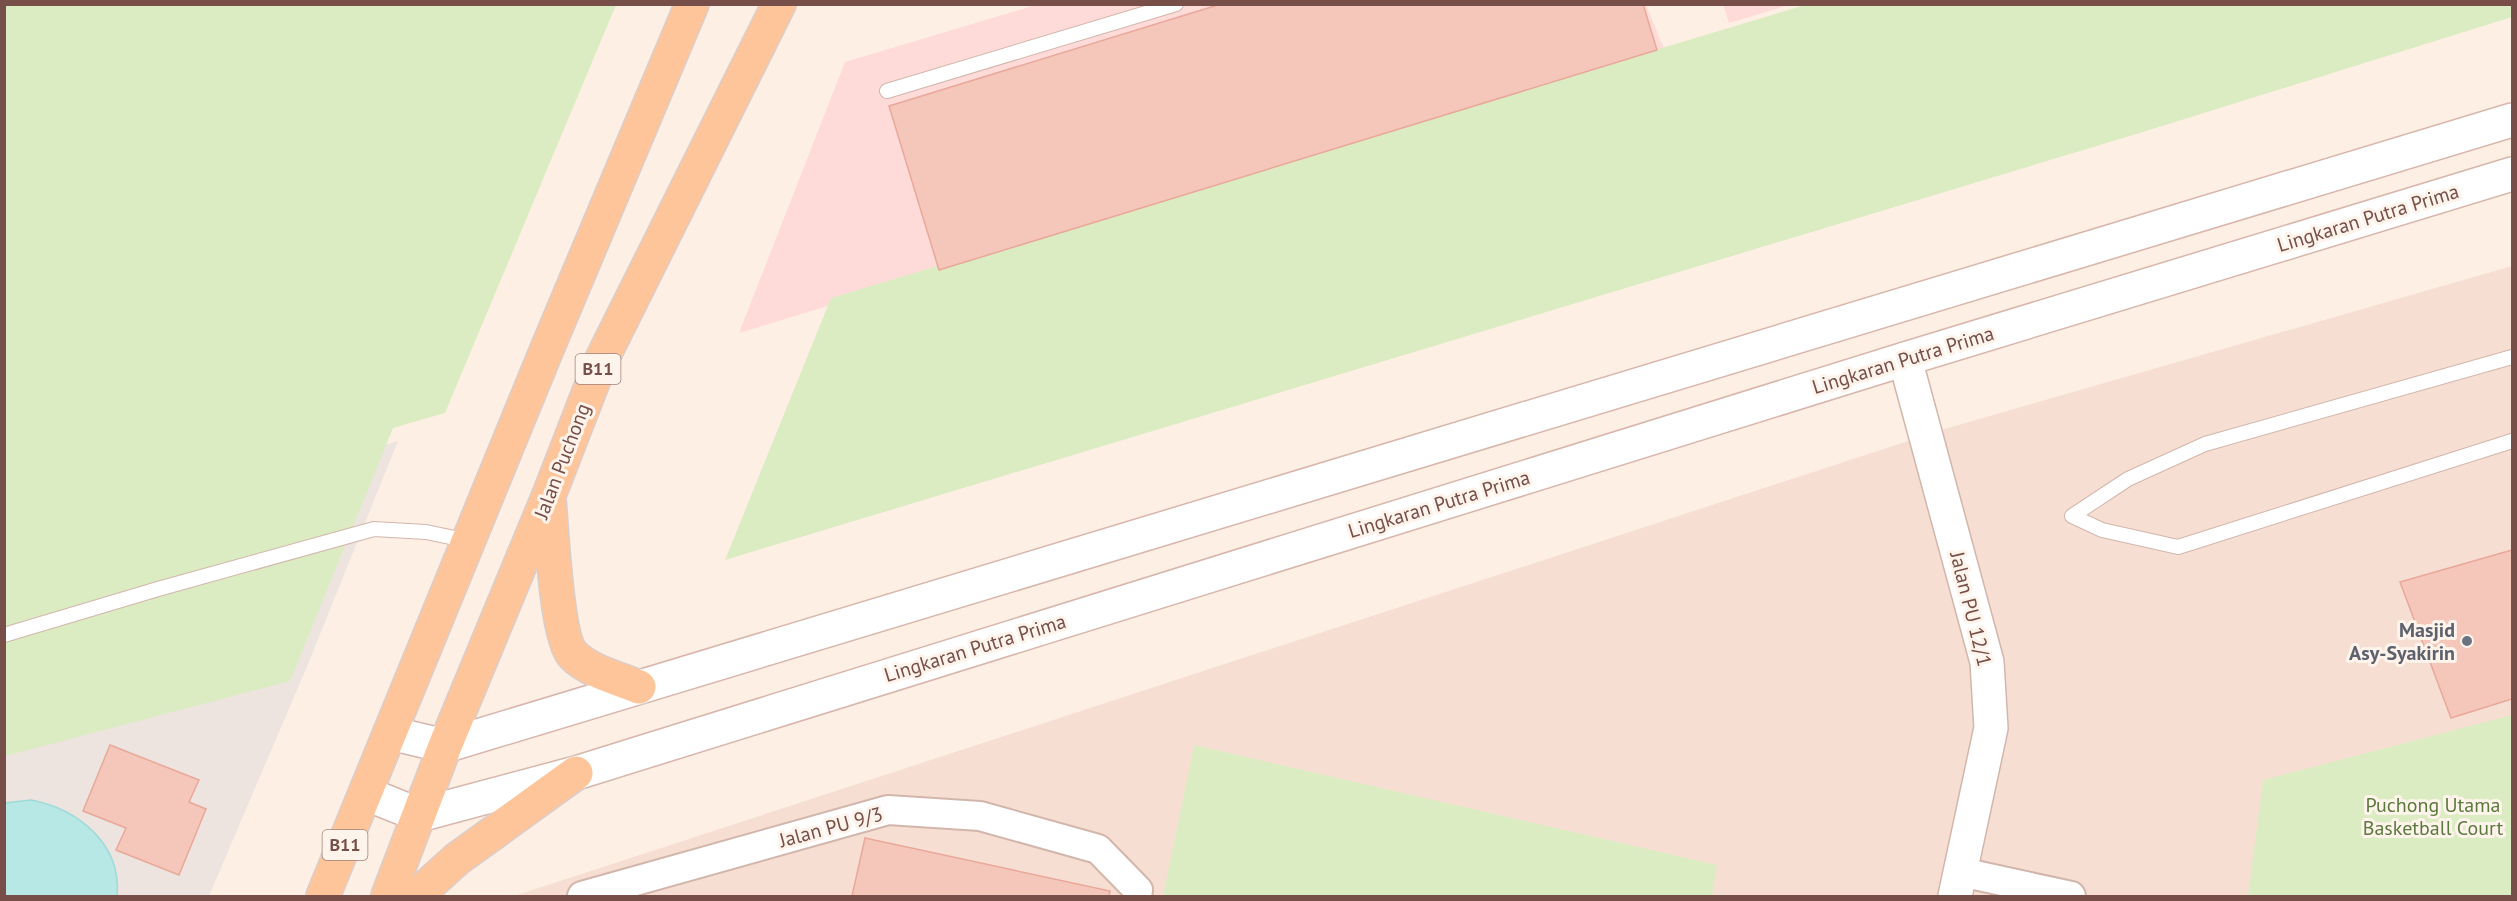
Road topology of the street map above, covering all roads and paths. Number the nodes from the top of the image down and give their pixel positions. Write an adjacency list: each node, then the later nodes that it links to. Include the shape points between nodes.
1 (692, 4): 11 (main road, B11)
2 (778, 4): 10 (main road, Jalan Puchong / B11, via 601,361)
3 (1176, 4): 4 (lane)
4 (887, 91)
5 (2512, 120): 13 (main road)
6 (2512, 174): 8 (main road, Lingkaran Putra Prima)
7 (2512, 357): 9 (lane, via 2205,444 2128,479 2072,516 2102,530 2178,547)
8 (1905, 359): 16 (main road, Lingkaran Putra Prima); 19 (main road, Jalan PU 12/1, via 1987,662 1991,728)
9 (2512, 441)
10 (549, 495): 13 (main road, via 562,630 571,653 586,665); 15 (main road, Jalan Puchong / B11)
11 (469, 541): 12 (lane, via 426,532 374,529); 14 (main road, B11)
12 (4, 635)
13 (639, 687): 15 (main road)
14 (390, 733): 15 (main road); 17 (main road, B11)
15 (445, 746): 18 (main road, Jalan Puchong / B11)
16 (576, 773): 18 (main road, Lingkaran Putra Prima); 23 (main road, via 457,859)
17 (367, 794): 18 (main road); 21 (main road, B11)
18 (418, 815): 22 (main road, Jalan Puchong / B11)
19 (1958, 884): 25 (street)
20 (1137, 893): 24 (street, Jalan PU 9/3, via 1098,849 980,816 888,810)
21 (324, 897)
22 (388, 897)
23 (416, 897)
24 (582, 897)
25 (2071, 897)

